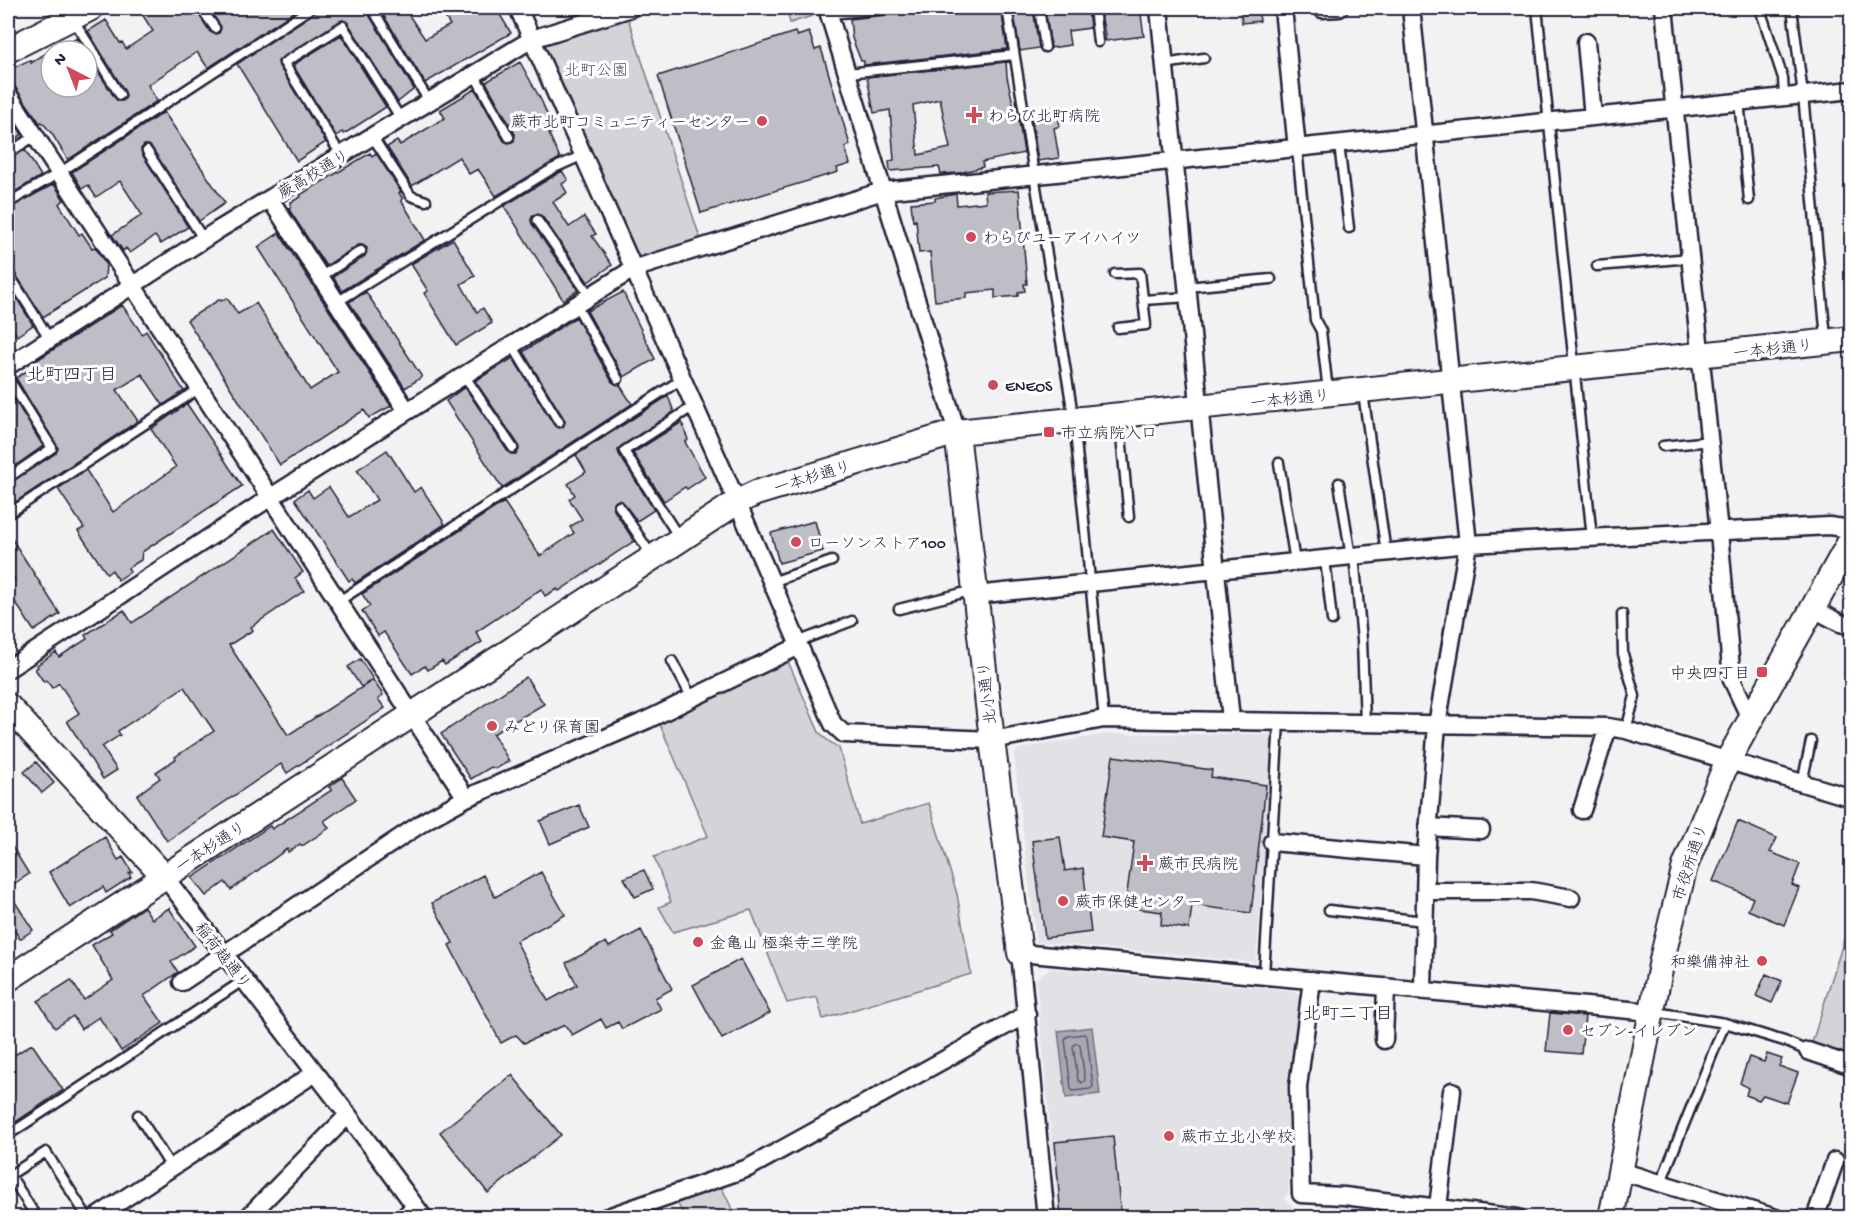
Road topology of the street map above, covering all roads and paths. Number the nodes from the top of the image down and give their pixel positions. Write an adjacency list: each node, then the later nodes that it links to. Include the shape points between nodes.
1 (201, 8): 21 (lane)
2 (311, 8): 54 (lane)
3 (519, 8): 22 (street)
4 (631, 8): 22 (street, 蕨高校通り)
5 (894, 8): 19 (lane)
6 (1006, 8): 27 (lane)
7 (1039, 8): 25 (lane)
8 (1094, 8): 23 (lane)
9 (1159, 8): 29 (street)
10 (1283, 8): 48 (street)
11 (1340, 8): 16 (street)
12 (1411, 8): 45 (street)
13 (1538, 8): 42 (lane)
14 (1664, 8): 39 (street)
15 (1792, 8): 35 (lane)
16 (1322, 9)
17 (1760, 9): 36 (lane, via 1783,78)
18 (373, 10): 37 (lane)
19 (829, 11): 31 (street)
20 (81, 12): 26 (street); 34 (lane)
21 (215, 28)
22 (532, 39): 30 (street, 蕨高校通り); 52 (street)
23 (1098, 42)
24 (1586, 42): 40 (street)
25 (1045, 47)
26 (8, 50)
27 (1014, 55): 31 (lane); 55 (lane)
28 (1204, 58): 29 (lane)
29 (1164, 64): 53 (street)
30 (474, 74): 37 (street, 蕨高校通り); 46 (lane)
31 (848, 74): 56 (street)
32 (1851, 90): 35 (street)
33 (8, 94): 43 (street)
34 (120, 95)
35 (1803, 95): 36 (street); 80 (lane)
36 (1784, 97): 38 (street)
37 (429, 101): 41 (street, 蕨高校通り)
38 (1739, 102): 39 (street); 59 (lane)
39 (1674, 108): 40 (street); 65 (street)
40 (1593, 117): 42 (street)
41 (401, 119): 44 (street, 蕨高校通り); 51 (lane, via 343,26 284,63)
42 (1549, 122): 45 (street); 84 (lane)
43 (35, 136): 50 (lane); 54 (street)
44 (372, 136): 51 (street, 蕨高校通り); 58 (lane, via 411,196)
45 (1425, 136): 47 (street); 89 (street)
46 (509, 137)
47 (1339, 144): 48 (street); 62 (lane)
48 (1297, 149): 53 (street); 92 (lane, via 1315,320)
49 (147, 151): 63 (lane)
50 (8, 153)
51 (341, 155): 57 (street, 蕨高校通り)
52 (583, 155): 67 (street); 76 (lane, via 552,169)
53 (1174, 161): 55 (street); 73 (street)
54 (59, 173): 60 (lane); 72 (street)
55 (1034, 175): 56 (street); 97 (lane)
56 (883, 191): 67 (street); 99 (street)
57 (270, 199): 63 (street, 蕨高校通り); 70 (street)
58 (426, 201)
59 (1749, 201)
60 (8, 203)
61 (537, 220): 74 (lane)
62 (1349, 228)
63 (204, 240): 72 (street, 蕨高校通り)
64 (361, 251): 70 (lane)
65 (1690, 258): 66 (lane); 82 (street)
66 (1597, 266)
67 (633, 269): 74 (street); 88 (street)
68 (8, 273): 78 (lane)
69 (1115, 274): 75 (lane, via 1140,273)
70 (320, 277): 76 (street)
71 (1271, 279): 73 (lane)
72 (133, 284): 78 (street, 蕨高校通り); 90 (street)
73 (1188, 292): 75 (lane); 94 (street)
74 (583, 300): 81 (street); 87 (lane)
75 (1143, 300): 77 (lane, via 1146,325)
76 (337, 302): 95 (street)
77 (1118, 328)
78 (49, 338): 83 (street, 蕨高校通り)
79 (1851, 339): 80 (street, 一本杉通り)
80 (1826, 342): 82 (street, 一本杉通り)
81 (512, 345): 85 (street); 98 (lane)
82 (1701, 355): 84 (street, 一本杉通り); 100 (street)
83 (8, 366)
84 (1575, 368): 89 (street, 一本杉通り); 113 (lane)
85 (464, 375): 95 (street); 102 (lane)
86 (8, 378): 104 (lane, via 52,448)
87 (618, 379)
88 (682, 379): 93 (street); 127 (lane)
89 (1450, 381): 91 (street, 一本杉通り); 116 (street)
90 (200, 388): 106 (street); 109 (lane)
91 (1363, 390): 92 (street, 一本杉通り); 117 (lane)
92 (1329, 394): 94 (street, 一本杉通り)
93 (694, 406): 107 (street); 115 (lane, via 624,451)
94 (1200, 408): 96 (street, 一本杉通り); 123 (street)
95 (407, 411): 106 (street)
96 (1119, 416): 97 (street, 一本杉通り); 110 (lane)
97 (1074, 421): 99 (street, 一本杉通り); 125 (lane)
98 (559, 422)
99 (957, 432): 107 (street, 一本杉通り); 126 (street, 北小通り)
100 (1710, 441): 101 (lane); 112 (street)
101 (1663, 446)
102 (513, 448)
103 (1279, 463): 122 (lane)
104 (8, 477)
105 (1339, 483): 118 (lane)
106 (271, 497): 127 (street); 136 (street)
107 (737, 502): 115 (street, 一本杉通り); 124 (street)
108 (619, 506): 119 (lane)
109 (8, 514)
110 (1129, 518)
111 (1851, 529): 112 (street, via 1828,526)
112 (1719, 532): 113 (street); 140 (street, via 1732,680)
113 (1592, 538): 116 (street)
114 (1851, 538): 128 (street, 市役所通り)
115 (681, 539): 119 (street, 一本杉通り)
116 (1468, 544): 117 (street); 145 (street)
117 (1386, 553): 118 (street)
118 (1352, 556): 120 (street); 144 (lane, via 1362,640)
119 (653, 557): 139 (street, 一本杉通り)
120 (1325, 559): 122 (street); 132 (lane)
121 (832, 561): 124 (lane)
122 (1295, 562): 123 (street)
123 (1217, 571): 125 (street); 142 (street)
124 (772, 582): 134 (street)
125 (1092, 584): 126 (street); 141 (lane)
126 (975, 592): 129 (lane); 148 (street, 北小通り)
127 (339, 601): 139 (street)
128 (1812, 608): 133 (street); 140 (street, 市役所通り)
129 (899, 609)
130 (1622, 614): 147 (lane, via 1623,654 1635,696)
131 (852, 621): 134 (lane)
132 (1332, 621)
133 (1851, 626)
134 (798, 644): 137 (street); 148 (street, via 833,724 844,734)
135 (672, 661): 137 (lane)
136 (8, 669)
137 (692, 698): 152 (street)
138 (8, 706): 159 (street, 稲荷越通り)
139 (413, 714): 152 (street); 159 (street, 一本杉通り)
140 (1750, 718): 150 (street, 市役所通り)
141 (1104, 719): 142 (street); 148 (street)
142 (1231, 720): 143 (street)
143 (1279, 721): 144 (street); 157 (lane)
144 (1365, 723): 145 (street)
145 (1437, 725): 146 (street); 155 (street)
146 (1608, 727): 147 (street); 154 (street)
147 (1626, 730): 150 (street)
148 (992, 740): 164 (street, 北小通り)
149 (1811, 741): 151 (lane)
150 (1727, 762): 151 (street); 173 (street, 市役所通り, via 1685,866)
151 (1802, 783): 153 (street)
152 (466, 798): 165 (street)
153 (1851, 798)
154 (1582, 810)
155 (1428, 827): 156 (street); 158 (street)
156 (1481, 830)
157 (1272, 842): 158 (street); 166 (lane)
158 (1426, 856): 160 (street)
159 (164, 876): 165 (street, 稲荷越通り); 167 (street, 一本杉通り)
160 (1425, 891): 161 (street, via 1531,891); 163 (street)
161 (1571, 898)
162 (1329, 910): 163 (lane)
163 (1424, 921): 172 (street)
164 (1020, 953): 166 (street); 174 (street)
165 (223, 954): 168 (street, 稲荷越通り); 170 (street)
166 (1264, 975): 169 (street)
167 (8, 979)
168 (244, 980): 179 (street, 稲荷越通り); 183 (lane)
169 (1312, 980): 171 (street); 189 (street, via 1298,1087 1301,1194)
170 (182, 982)
171 (1386, 987): 172 (street); 176 (street)
172 (1422, 990): 173 (street)
173 (1651, 1011): 175 (lane); 186 (street, 市役所通り)
174 (1027, 1014): 191 (street, via 748,1168); 198 (street)
175 (1725, 1023): 177 (lane); 187 (lane)
176 (1384, 1040)
177 (1808, 1051): 178 (street)
178 (1851, 1066)
179 (315, 1073): 182 (street, 稲荷越通り); 185 (street)
180 (1452, 1091): 189 (street)
181 (138, 1115): 185 (lane)
182 (348, 1115): 188 (street, 稲荷越通り); 195 (street)
183 (8, 1135)
184 (1835, 1161): 201 (street)
185 (171, 1167): 194 (street)
186 (1620, 1171): 187 (street); 200 (street, 市役所通り)
187 (1661, 1182): 190 (street)
188 (413, 1203): 196 (lane); 197 (street, 稲荷越通り)
189 (1438, 1208): 199 (street)
190 (1765, 1216)
191 (607, 1217)
192 (37, 1218): 193 (lane, via 10,1175 46,1152)
193 (88, 1218)
194 (95, 1218)
195 (247, 1218)
196 (396, 1218)
197 (424, 1218)
198 (1046, 1218)
199 (1518, 1218)
200 (1611, 1218)
201 (1815, 1218)

